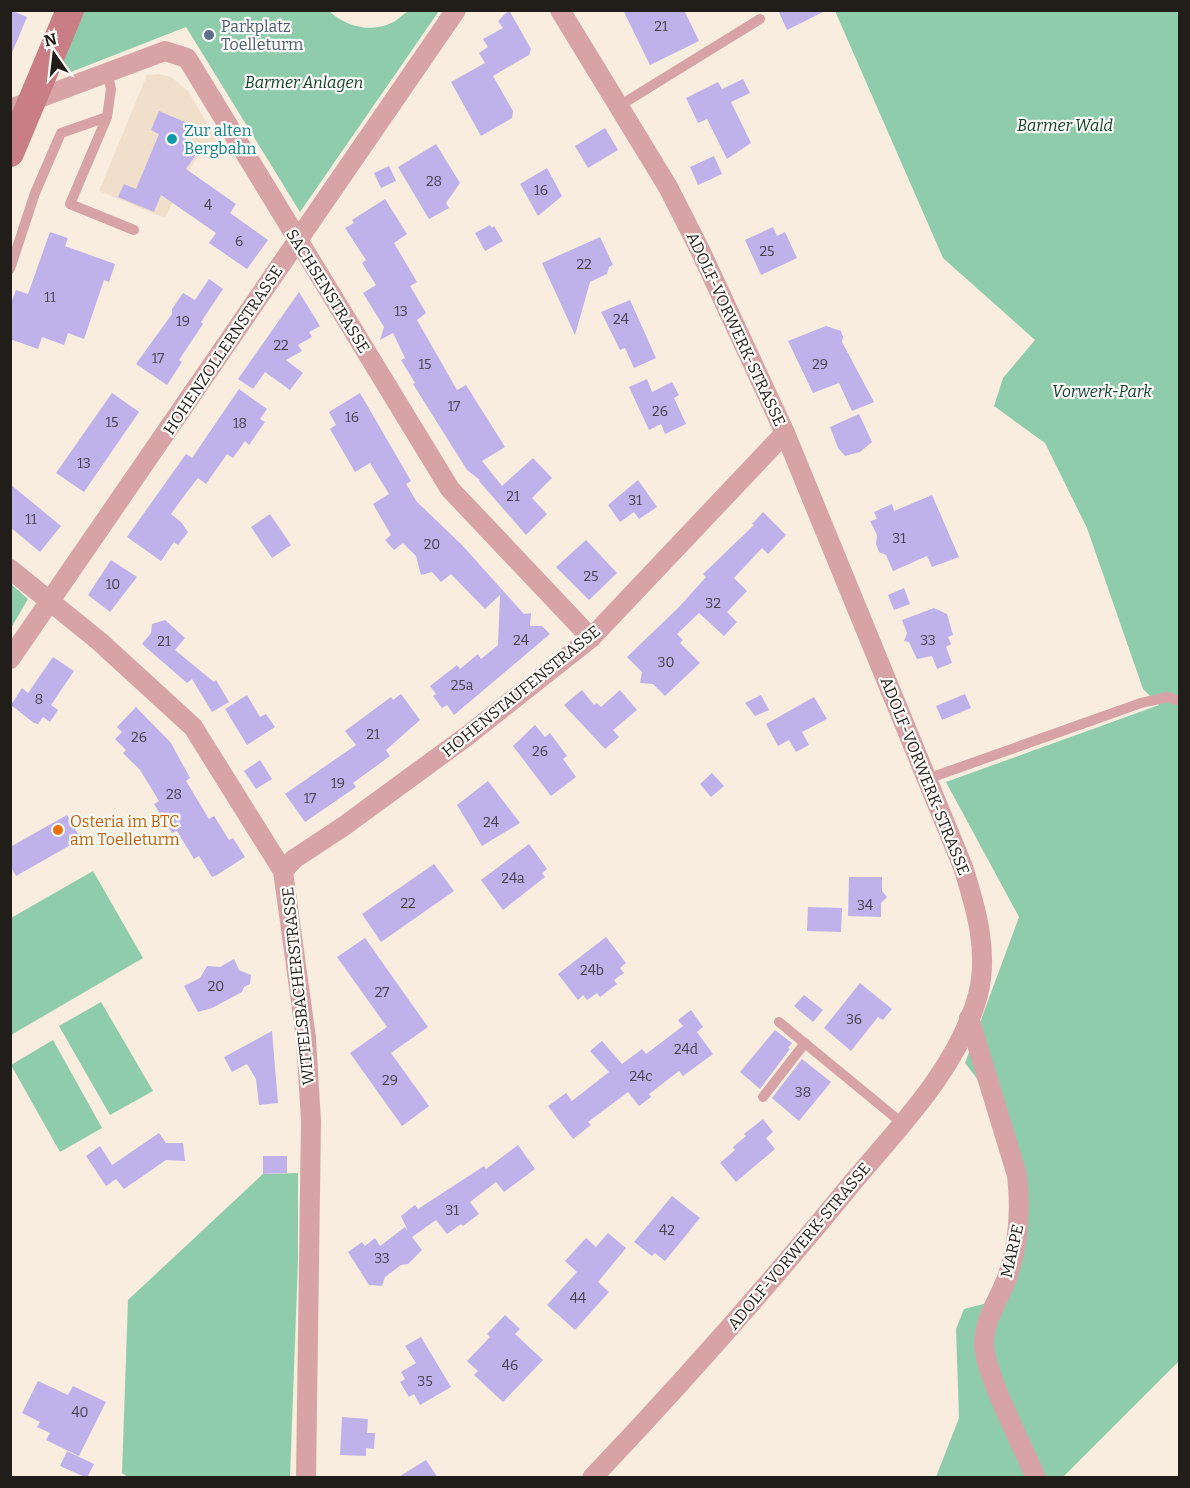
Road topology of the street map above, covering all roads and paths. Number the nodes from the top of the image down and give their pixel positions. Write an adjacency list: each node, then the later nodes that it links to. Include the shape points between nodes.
1 (70, 10): 6 (street)
2 (456, 10): 11 (street, HOHENZOLLERNSTRASSE)
3 (560, 10): 7 (street, ADOLF-VORWERK-STRASSE)
4 (760, 19): 7 (lane)
5 (107, 72): 6 (street, SACHSENSTRASSE); 8 (lane, via 111,89); 11 (street, SACHSENSTRASSE, via 165,51 187,58)
6 (21, 105): 9 (street)
7 (619, 106): 13 (street, ADOLF-VORWERK-STRASSE, via 700,250)
8 (107, 117): 10 (lane, via 70,204); 12 (lane, via 61,133 35,193)
9 (10, 153)
10 (134, 230)
11 (297, 241): 15 (street, HOHENZOLLERNSTRASSE); 16 (street, SACHSENSTRASSE, via 450,489)
12 (10, 269)
13 (785, 433): 16 (street, HOHENSTAUFENSTRASSE); 19 (street, ADOLF-VORWERK-STRASSE)
14 (10, 569): 15 (street, WITTELSBACHERSTRASSE)
15 (51, 604): 17 (street, HOHENZOLLERNSTRASSE); 20 (street, WITTELSBACHERSTRASSE, via 99,641 194,727)
16 (591, 638): 20 (street, HOHENSTAUFENSTRASSE, via 467,736 294,859)
17 (10, 659)
18 (1179, 702): 19 (lane, via 1168,697 1141,703)
19 (927, 779): 21 (street, ADOLF-VORWERK-STRASSE, via 976,906 982,971)
20 (283, 871): 26 (street, WITTELSBACHERSTRASSE, via 306,1038 311,1121)
21 (969, 1018): 25 (street, ADOLF-VORWERK-STRASSE, via 957,1051); 28 (street, MARPE, via 1017,1175 1020,1201 1019,1228 1008,1277 991,1308 984,1347)
22 (779, 1022): 23 (lane)
23 (805, 1043): 24 (lane); 25 (lane)
24 (763, 1097)
25 (902, 1123): 27 (street, ADOLF-VORWERK-STRASSE, via 764,1289)
26 (306, 1478)
27 (592, 1478)
28 (1036, 1478)

